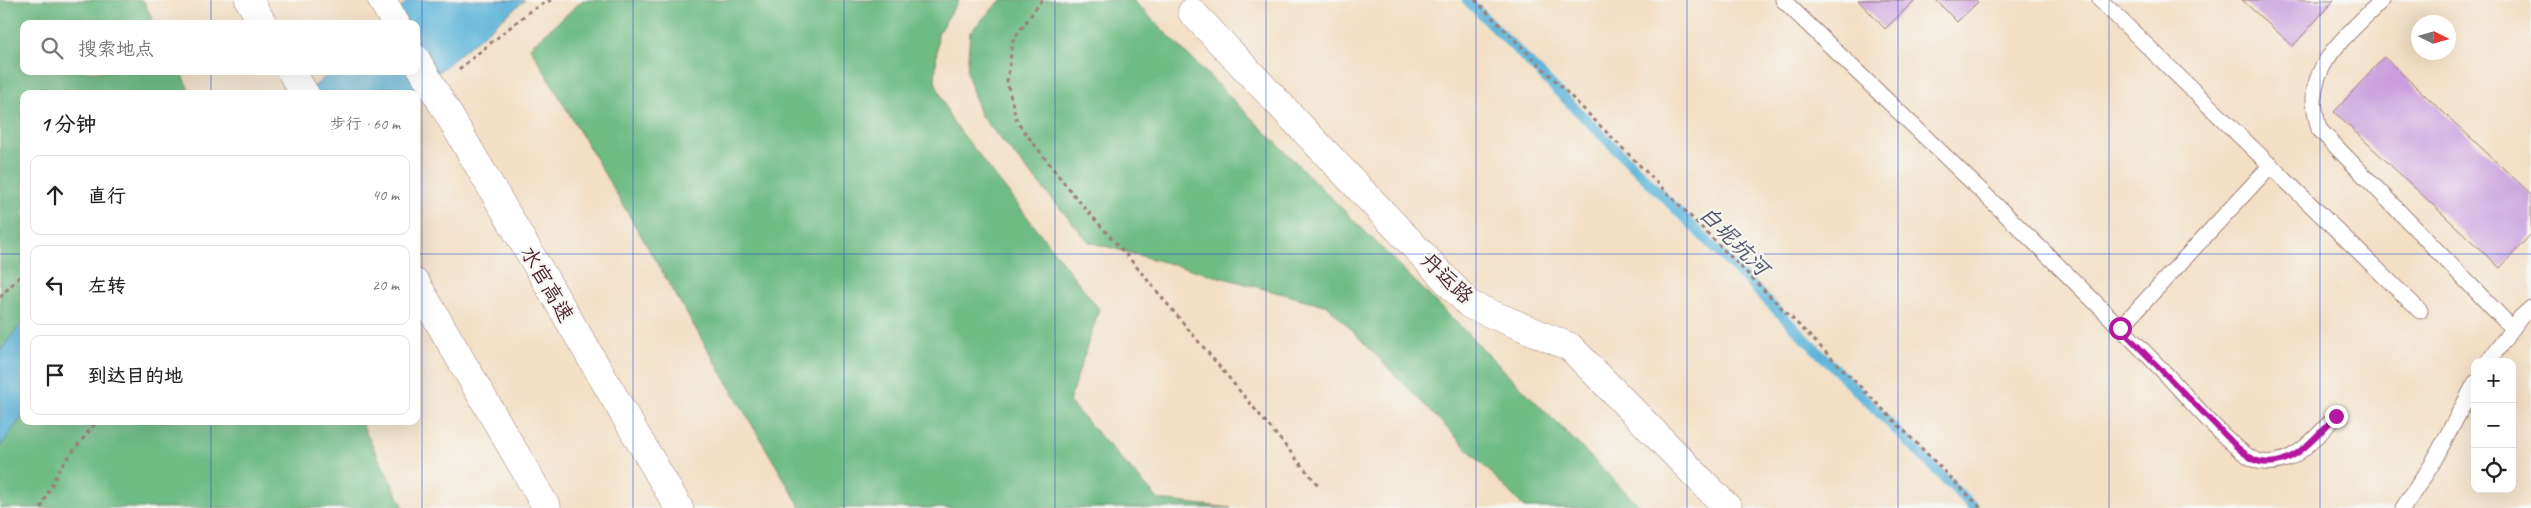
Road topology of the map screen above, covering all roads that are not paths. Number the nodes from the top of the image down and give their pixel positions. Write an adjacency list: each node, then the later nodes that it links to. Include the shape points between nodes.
1 (249, 0): 7 (main road)
2 (382, 0): 8 (main road)
3 (1783, 0): 16 (lane)
4 (2100, 0): 12 (lane)
5 (2382, 0): 17 (lane, via 2334,50 2319,72 2314,99 2319,129)
6 (1192, 12): 23 (main road, 丹运路, via 1470,305 1570,346)
7 (261, 20)
8 (394, 20)
9 (420, 66): 22 (main road, 水官高速, bridge)
10 (293, 75): 11 (main road, bridge)
11 (303, 90)
12 (2271, 165): 15 (lane); 16 (lane)
13 (420, 289): 21 (main road)
14 (2531, 308): 17 (lane)
15 (2420, 311)
16 (2120, 328): 20 (lane, via 2238,448 2257,461 2278,461 2298,454)
17 (2512, 328): 18 (lane)
18 (2491, 358)
19 (2471, 391): 24 (lane, via 2432,466)
20 (2336, 416)
21 (547, 508)
22 (679, 508)
23 (1728, 508)
24 (2403, 508)

